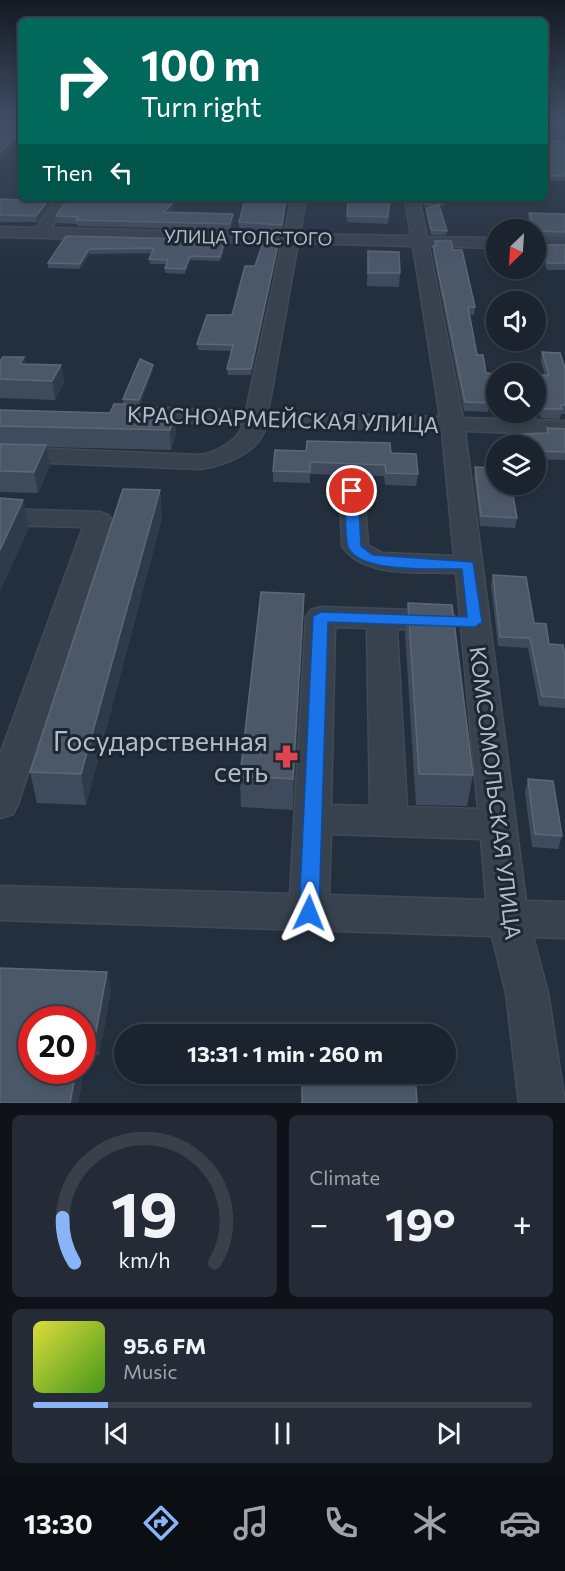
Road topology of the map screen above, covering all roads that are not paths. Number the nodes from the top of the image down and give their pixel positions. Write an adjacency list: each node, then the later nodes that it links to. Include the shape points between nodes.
1 (62, 201): 5 (street)
2 (298, 201): 6 (street)
3 (412, 201): 7 (street, КОМСОМОЛЬСКАЯ УЛИЦА)
4 (0, 232): 5 (street, УЛИЦА ТОЛСТОГО)
5 (40, 233): 6 (street, УЛИЦА ТОЛСТОГО)
6 (291, 238): 7 (street, УЛИЦА ТОЛСТОГО); 12 (street)
7 (418, 242): 8 (street, УЛИЦА ТОЛСТОГО); 13 (street, КОМСОМОЛЬСКАЯ УЛИЦА)
8 (486, 243)
9 (546, 244): 10 (street)
10 (565, 245)
11 (116, 413): 12 (street, КРАСНОАРМЕЙСКАЯ УЛИЦА)
12 (256, 417): 13 (street, КРАСНОАРМЕЙСКАЯ УЛИЦА); 15 (street, via 253,432 231,453 214,461)
13 (453, 425): 14 (street, КРАСНОАРМЕЙСКАЯ УЛИЦА); 18 (street, КОМСОМОЛЬСКАЯ УЛИЦА)
14 (565, 428)
15 (0, 454)
16 (352, 491): 18 (street, via 358,552 380,561)
17 (0, 517): 21 (street, via 99,520)
18 (468, 565): 20 (street, КОМСОМОЛЬСКАЯ УЛИЦА)
19 (382, 619): 20 (street); 22 (street, via 321,616); 23 (street)
20 (475, 622): 24 (street, КОМСОМОЛЬСКАЯ УЛИЦА)
21 (0, 804)
22 (313, 819): 23 (street); 26 (street)
23 (389, 821): 24 (street)
24 (496, 825): 27 (street, КОМСОМОЛЬСКАЯ УЛИЦА)
25 (0, 903): 26 (street)
26 (309, 913): 27 (street)
27 (508, 919): 28 (street); 29 (street, КОМСОМОЛЬСКАЯ УЛИЦА, via 527,993)
28 (565, 920)
29 (542, 1103)

